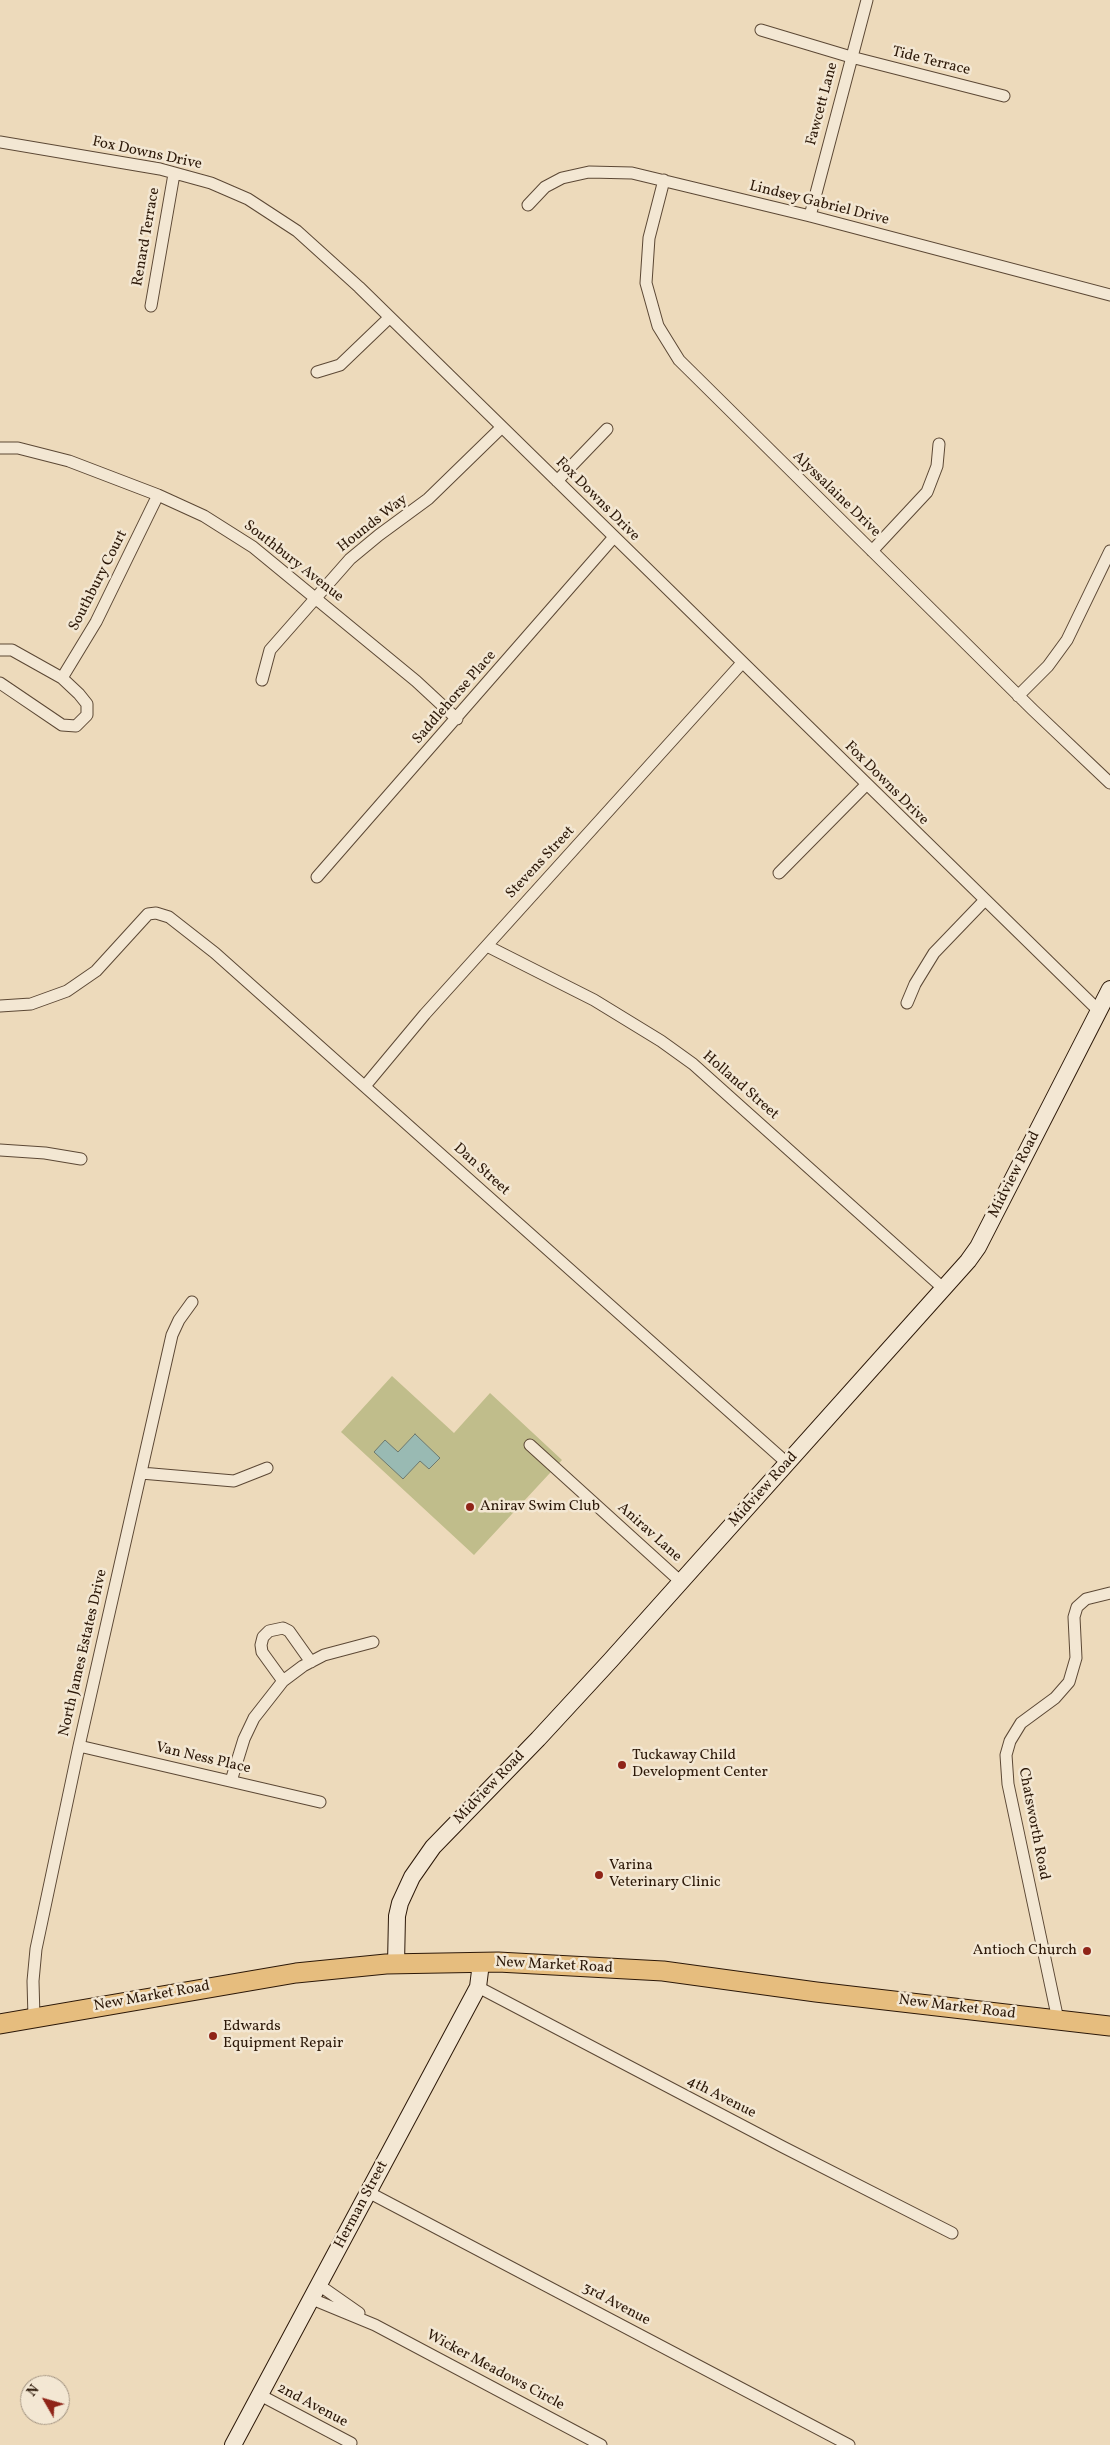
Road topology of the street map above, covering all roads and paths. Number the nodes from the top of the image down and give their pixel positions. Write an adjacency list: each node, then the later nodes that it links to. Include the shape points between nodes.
1 (867, 0): 3 (street, Fawcett Lane)
2 (761, 30): 3 (street, Tide Terrace)
3 (851, 57): 4 (street, Tide Terrace); 9 (street, Fawcett Lane)
4 (1004, 96)
5 (0, 142): 6 (street, Fox Downs Drive)
6 (174, 174): 11 (street, Renard Terrace); 12 (street, Fox Downs Drive, via 211,182 273,215 322,252)
7 (664, 180): 8 (street, Lindsey Gabriel Drive, via 620,172 577,174 553,182); 9 (street, Lindsey Gabriel Drive); 21 (street, Alyssalaine Drive, via 649,238 646,267 652,312 664,339 693,376)
8 (528, 205)
9 (810, 216): 10 (street, Lindsey Gabriel Drive)
10 (1110, 295)
11 (151, 306)
12 (389, 318): 13 (street, via 340,365); 14 (street, Fox Downs Drive)
13 (317, 372)
14 (502, 427): 18 (street, Fox Downs Drive); 23 (street, Hounds Way, via 428,499 350,559)
15 (607, 430): 18 (street)
16 (939, 444): 21 (street, via 937,466 927,492)
17 (0, 448): 19 (street, Southbury Avenue, via 18,448 69,461)
18 (557, 482): 20 (street, Fox Downs Drive)
19 (158, 495): 23 (street, Southbury Avenue, via 204,516 253,547); 26 (street, Southbury Court, via 96,622)
20 (614, 537): 25 (street, Fox Downs Drive); 30 (street, Saddlehorse Place)
21 (872, 551): 29 (street, Alyssalaine Drive)
22 (1110, 551): 29 (street, via 1067,640 1048,666)
23 (316, 598): 27 (street, Hounds Way, via 270,650); 30 (street, Southbury Avenue)
24 (0, 650): 26 (street, via 12,650)
25 (742, 663): 32 (street, Fox Downs Drive); 36 (street, Stevens Street)
26 (62, 678): 28 (street, via 87,704 87,715 76,726 62,725)
27 (262, 680)
28 (0, 683)
29 (1018, 696): 31 (street, Alyssalaine Drive)
30 (457, 719): 34 (street, Saddlehorse Place)
31 (1110, 783)
32 (866, 785): 33 (street); 35 (street, Fox Downs Drive)
33 (779, 874)
34 (317, 877)
35 (984, 901): 38 (street, via 934,953); 40 (street, Fox Downs Drive)
36 (487, 946): 41 (street, Stevens Street); 44 (street, Holland Street, via 594,1000 693,1064)
37 (1110, 989): 40 (street, Midview Road)
38 (907, 1003)
39 (0, 1006): 41 (street, Dan Street, via 31,1004 54,997 83,982 147,916 156,913 169,917 215,953)
40 (1099, 1012): 44 (street, Midview Road, via 978,1247)
41 (365, 1086): 47 (street, Dan Street)
42 (0, 1150): 43 (street)
43 (81, 1159)
44 (944, 1289): 47 (street, Midview Road)
45 (192, 1302): 49 (street, North James Estates Drive, via 172,1335)
46 (530, 1444): 50 (street, Anirav Lane)
47 (787, 1463): 50 (street, Midview Road)
48 (267, 1468): 49 (street, via 234,1481)
49 (141, 1473): 55 (street, North James Estates Drive)
50 (681, 1582): 59 (street, Midview Road, via 545,1732 433,1847 412,1877 400,1903)
51 (1110, 1593): 62 (street, Chatsworth Road, via 1086,1599 1077,1607 1074,1618 1076,1658 1069,1682 1055,1698 1021,1723 1006,1755 1008,1784)
52 (373, 1642): 53 (street, via 324,1655)
53 (311, 1662): 54 (street); 54 (street, via 289,1631 283,1628 269,1631 263,1637 262,1652)
54 (283, 1681): 56 (street, via 254,1718)
55 (79, 1746): 56 (street, Van Ness Place); 61 (street, North James Estates Drive, via 36,1948)
56 (231, 1781): 57 (street, Van Ness Place)
57 (320, 1802)
58 (481, 1963): 59 (main road, New Market Road); 60 (street, Herman Street); 62 (main road, New Market Road, via 662,1971)
59 (396, 1964): 61 (main road, New Market Road, via 249,1980)
60 (478, 1987): 65 (street, Herman Street); 66 (street, 4th Avenue)
61 (34, 2018): 63 (main road, New Market Road)
62 (1058, 2020): 64 (main road, New Market Road)
63 (0, 2024)
64 (1110, 2026)
65 (368, 2192): 67 (street, Herman Street); 72 (street, 3rd Avenue)
66 (952, 2233)
67 (316, 2292): 68 (street, Herman Street); 71 (street, Wicker Meadows Circle)
68 (260, 2395): 69 (street, 2nd Avenue); 70 (street, Herman Street)
69 (351, 2443)
70 (233, 2445)
71 (602, 2445)
72 (849, 2445)

